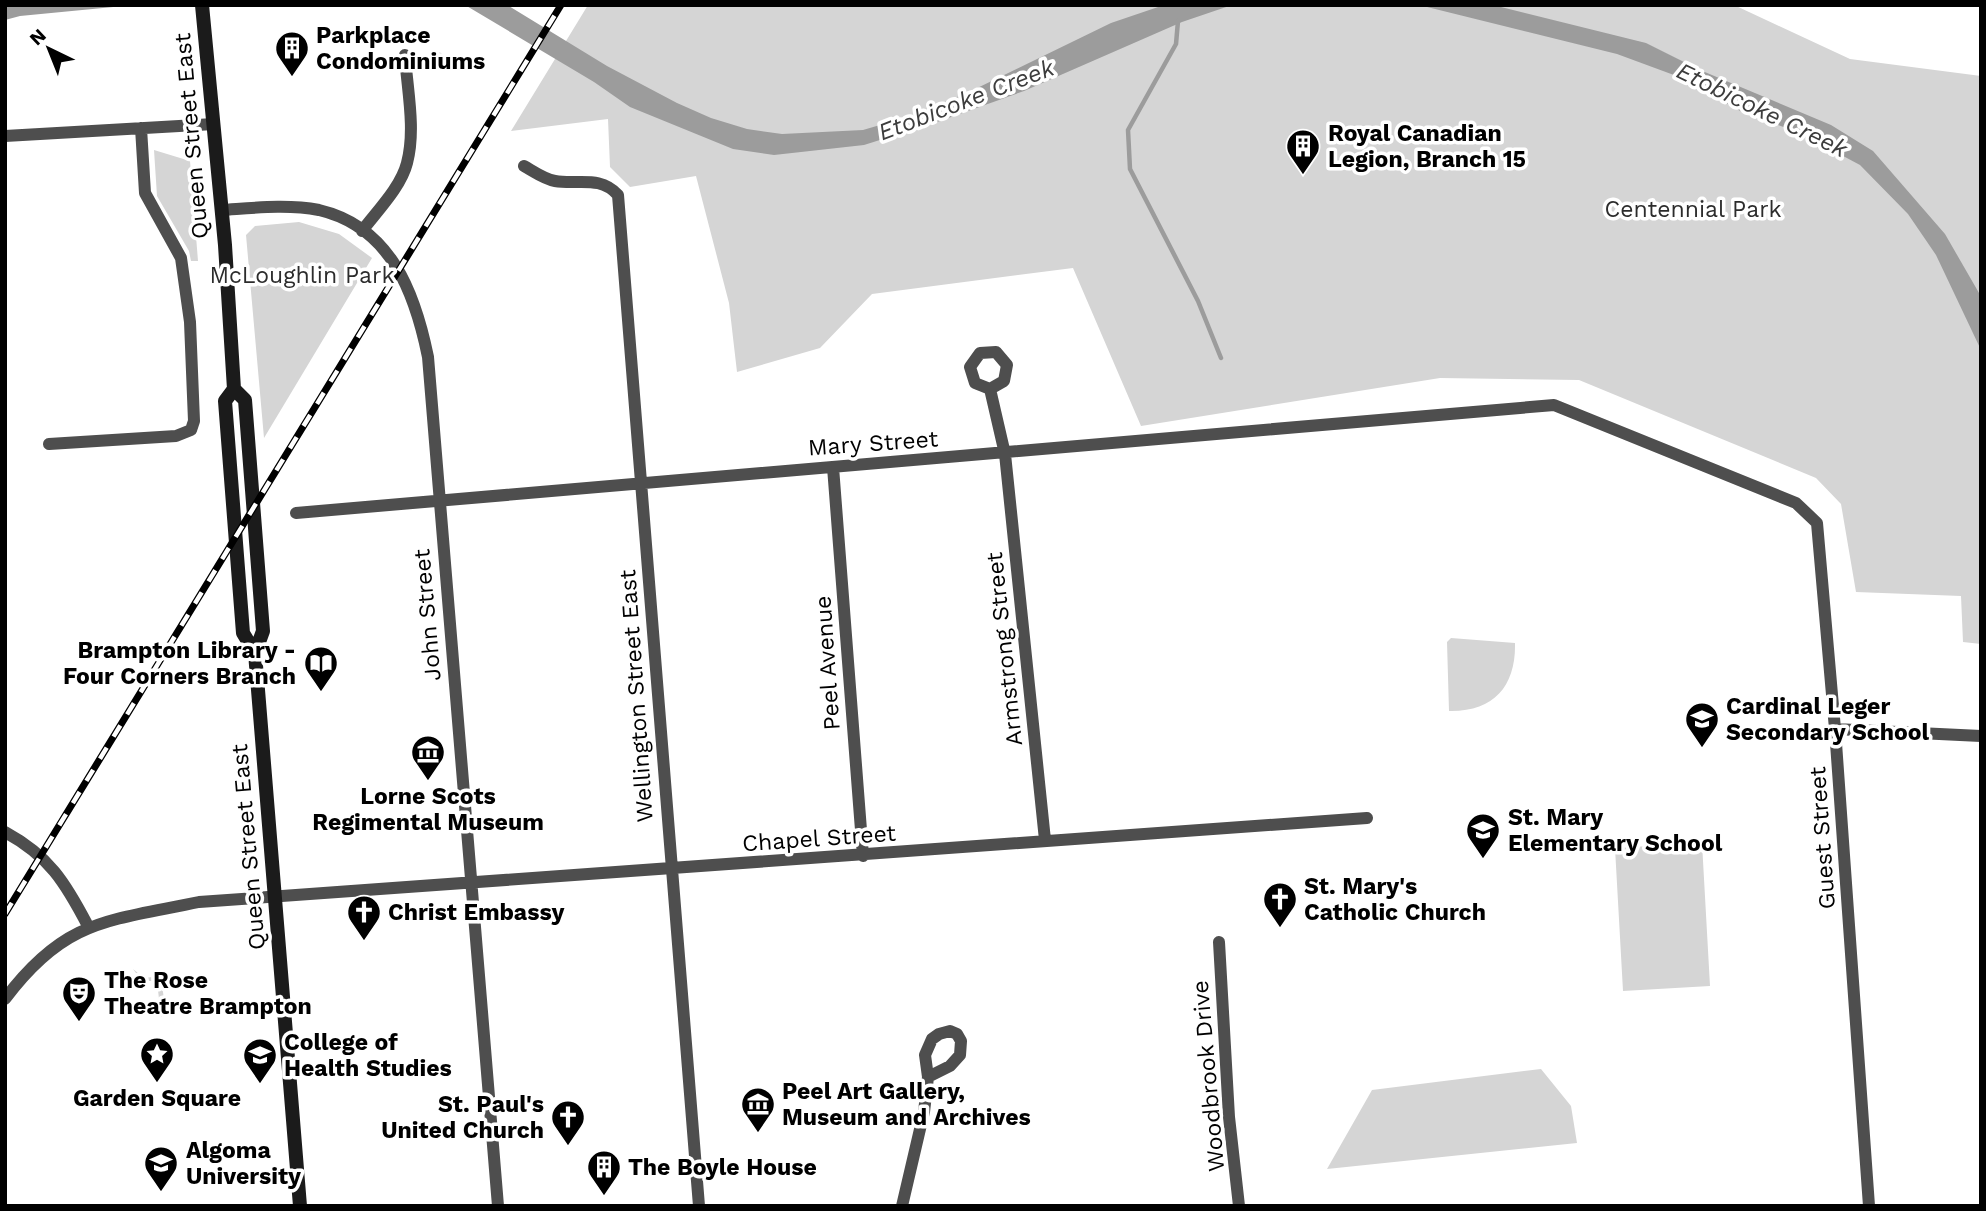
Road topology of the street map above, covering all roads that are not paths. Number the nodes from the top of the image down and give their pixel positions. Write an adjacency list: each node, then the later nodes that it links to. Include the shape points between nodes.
1 (202, 5): 3 (main road, Queen Street East)
2 (405, 55): 8 (street, via 411,141 407,165)
3 (214, 124): 4 (street); 7 (main road, Queen Street East)
4 (141, 128): 5 (street); 12 (street, via 145,193 181,258 190,322 194,421 191,430 176,436)
5 (5, 136)
6 (524, 166): 15 (street, Wellington Street East, via 553,181 594,181 618,195)
7 (221, 210): 8 (street, John Street, via 308,209); 9 (main road, Queen Street East)
8 (362, 230): 16 (street, John Street, via 405,278 421,323 428,357)
9 (234, 389): 18 (main road, Queen Street East, via 245,400 263,631); 18 (main road, Queen Street East, via 225,401 243,634)
10 (990, 389): 13 (street, Armstrong Street)
11 (1453, 415): 13 (street, Mary Street); 19 (street, Guest Street, via 1554,405 1804,509 1817,523)
12 (49, 444)
13 (1005, 454): 14 (street, Mary Street); 23 (street, Armstrong Street)
14 (833, 467): 15 (street, Mary Street); 24 (street, Peel Avenue)
15 (642, 481): 16 (street, Mary Street); 25 (street, Wellington Street East)
16 (438, 500): 17 (street, Mary Street); 26 (street, John Street)
17 (296, 513)
18 (255, 653): 27 (main road, Queen Street East)
19 (1835, 729): 20 (street); 37 (street, Guest Street)
20 (1981, 736)
21 (1367, 818): 23 (street, Chapel Street)
22 (5, 832): 28 (street, via 43,857 61,876)
23 (1045, 840): 24 (street, Chapel Street)
24 (863, 856): 25 (street, Chapel Street)
25 (670, 870): 26 (street, Chapel Street); 34 (street, Wellington Street East)
26 (470, 880): 27 (street, Chapel Street); 33 (street, John Street)
27 (275, 896): 28 (street, Chapel Street, via 198,902); 32 (main road, Queen Street East)
28 (88, 926): 30 (street, Chapel Street, via 46,951)
29 (1219, 942): 36 (street, Woodbrook Drive)
30 (5, 999)
31 (928, 1077): 35 (street)
32 (300, 1206)
33 (498, 1206)
34 (699, 1206)
35 (902, 1206)
36 (1239, 1206)
37 (1869, 1206)

